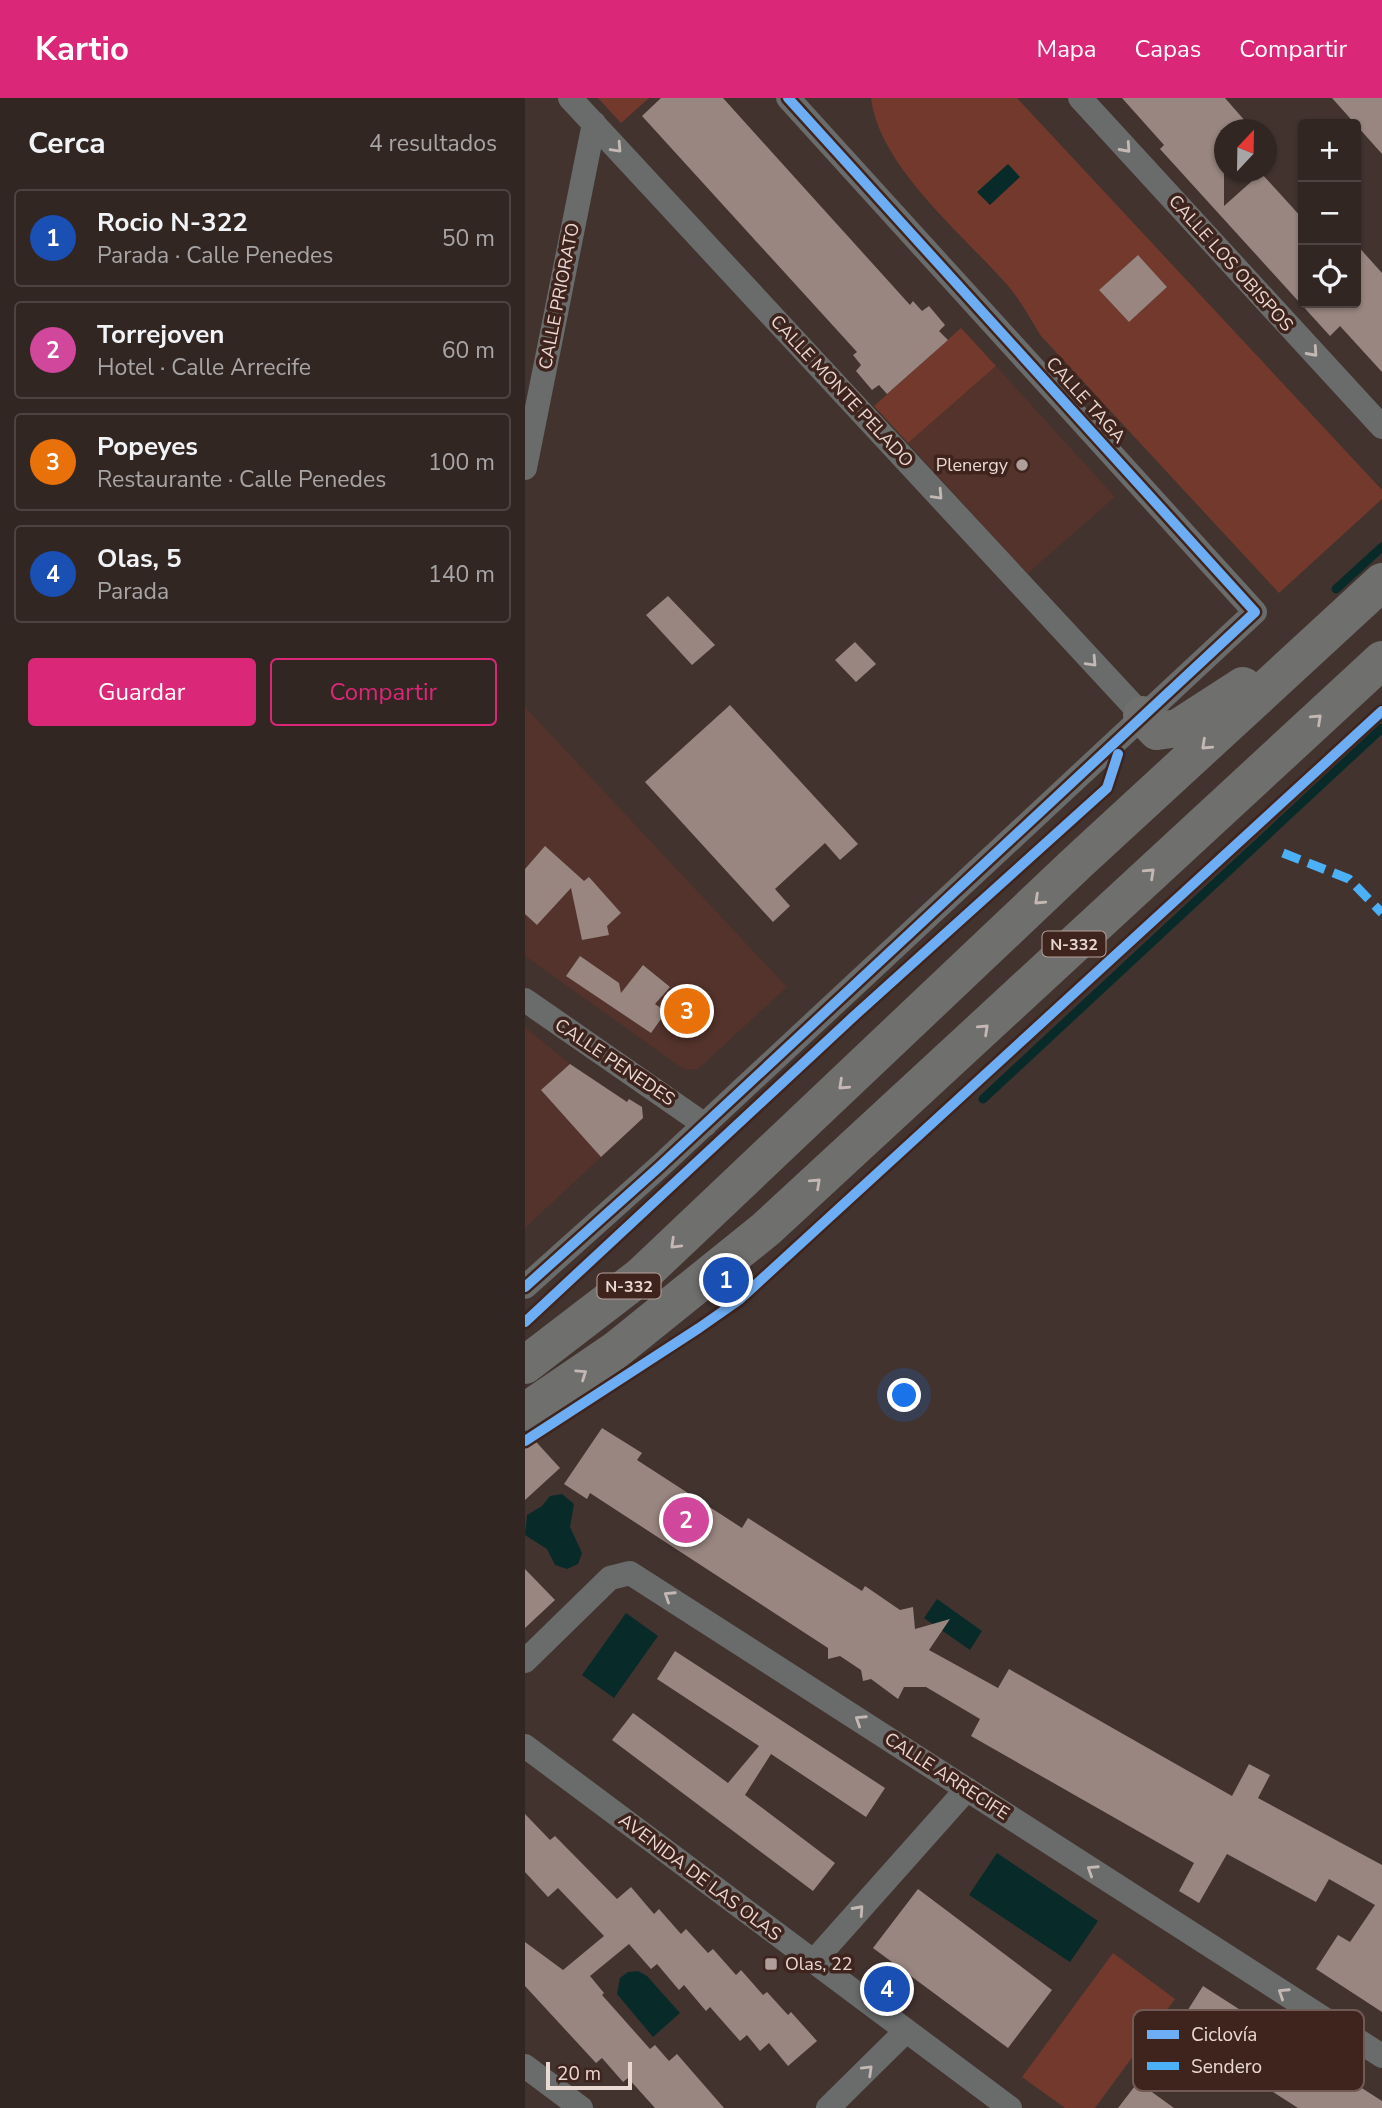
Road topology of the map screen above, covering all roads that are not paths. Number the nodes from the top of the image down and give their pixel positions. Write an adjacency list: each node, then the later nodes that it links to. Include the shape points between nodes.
1 (570, 98): 4 (street, CALLE MONTE PELADO)
2 (787, 98): 10 (street, CALLE TAGA, via 1255,612)
3 (1080, 98): 5 (street, CALLE LOS OBISPOS, one-way to 5)
4 (594, 123): 6 (street, CALLE PRIORATO); 10 (street, CALLE MONTE PELADO, one-way to 10)
5 (1382, 427)
6 (525, 468)
7 (1382, 582): 8 (highway, N-332)
8 (1346, 616): 10 (highway, via 1178,727 1157,731); 14 (highway, N-332, one-way to 14, via 1078,862 641,1276)
9 (1382, 660): 15 (highway, N-332, one-way to 9, via 616,1350 766,1229)
10 (1142, 715): 12 (street)
11 (525, 1000): 12 (street, CALLE PENEDES)
12 (705, 1125): 13 (street)
13 (525, 1287)
14 (525, 1365)
15 (525, 1412)
16 (525, 1661): 18 (street, CALLE ARRECIFE, one-way to 16, via 630,1573 610,1578)
17 (525, 1746): 19 (street, AVENIDA DE LAS OLAS)
18 (967, 1789): 19 (street, one-way to 18); 20 (street, CALLE ARRECIFE, one-way to 18)
19 (814, 1961): 21 (street, AVENIDA DE LAS OLAS)
20 (1311, 2010)
21 (907, 2031): 26 (street, one-way to 21); 27 (street, AVENIDA DE LAS OLAS)
22 (1364, 2044): 23 (street, CALLE ARRECIFE, one-way to 22)
23 (1382, 2056)
24 (525, 2066): 25 (street)
25 (581, 2108)
26 (828, 2108)
27 (1010, 2108)

